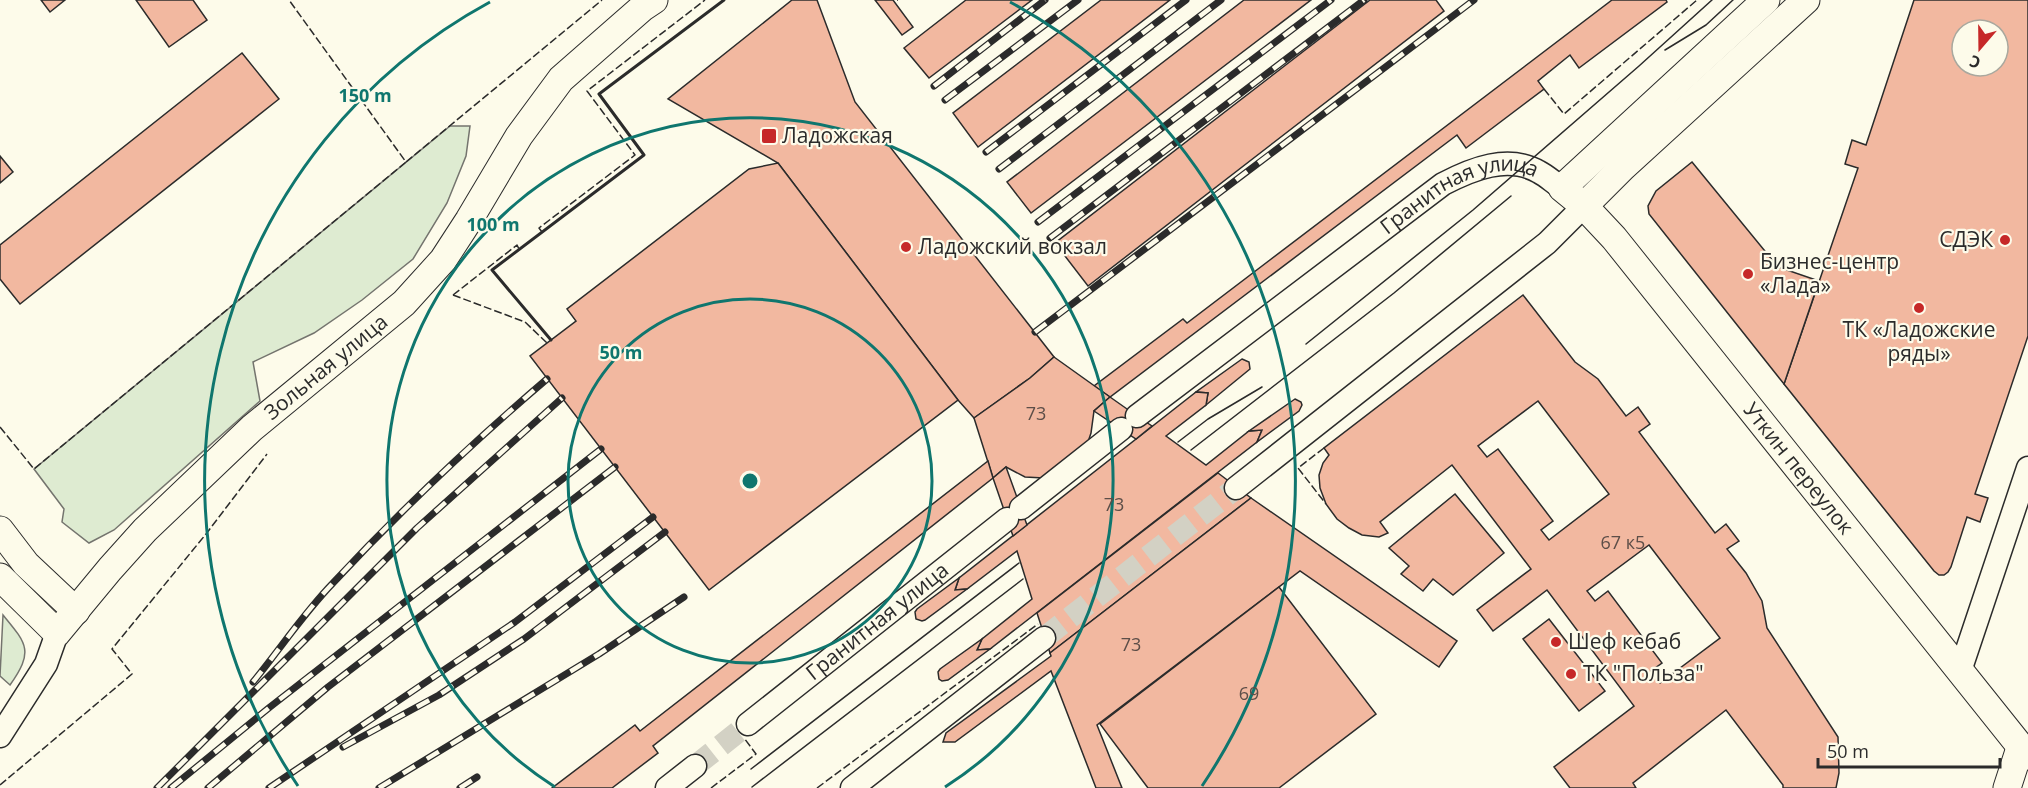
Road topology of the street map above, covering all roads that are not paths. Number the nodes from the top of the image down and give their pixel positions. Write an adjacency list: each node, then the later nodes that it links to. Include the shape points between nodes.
1 (654, 0): 10 (street, Зольная улица, via 561,79 519,136 469,220 425,282 252,428 145,530)
2 (1766, 0): 4 (street, Гранитная улица)
3 (1806, 0): 5 (street)
4 (1562, 189): 5 (street, Уткин переулок); 14 (street, Гранитная улица, via 1539,171 1506,164 1486,166 1443,184 1129,423)
5 (1584, 206): 7 (street, via 1547,243); 13 (street, Уткин переулок, via 1660,294)
6 (2028, 468): 13 (street)
7 (1236, 488)
8 (0, 530): 10 (street, via 26,564)
9 (0, 577): 11 (street)
10 (76, 611): 11 (street, Зольная улица)
11 (57, 633): 15 (street, Зольная улица, via 46,664)
12 (1044, 638): 19 (street)
13 (1960, 671): 16 (street, Уткин переулок)
14 (748, 724)
15 (0, 736)
16 (2024, 752): 20 (street)
17 (695, 766): 18 (street)
18 (667, 788)
19 (852, 788)
20 (2007, 788)

